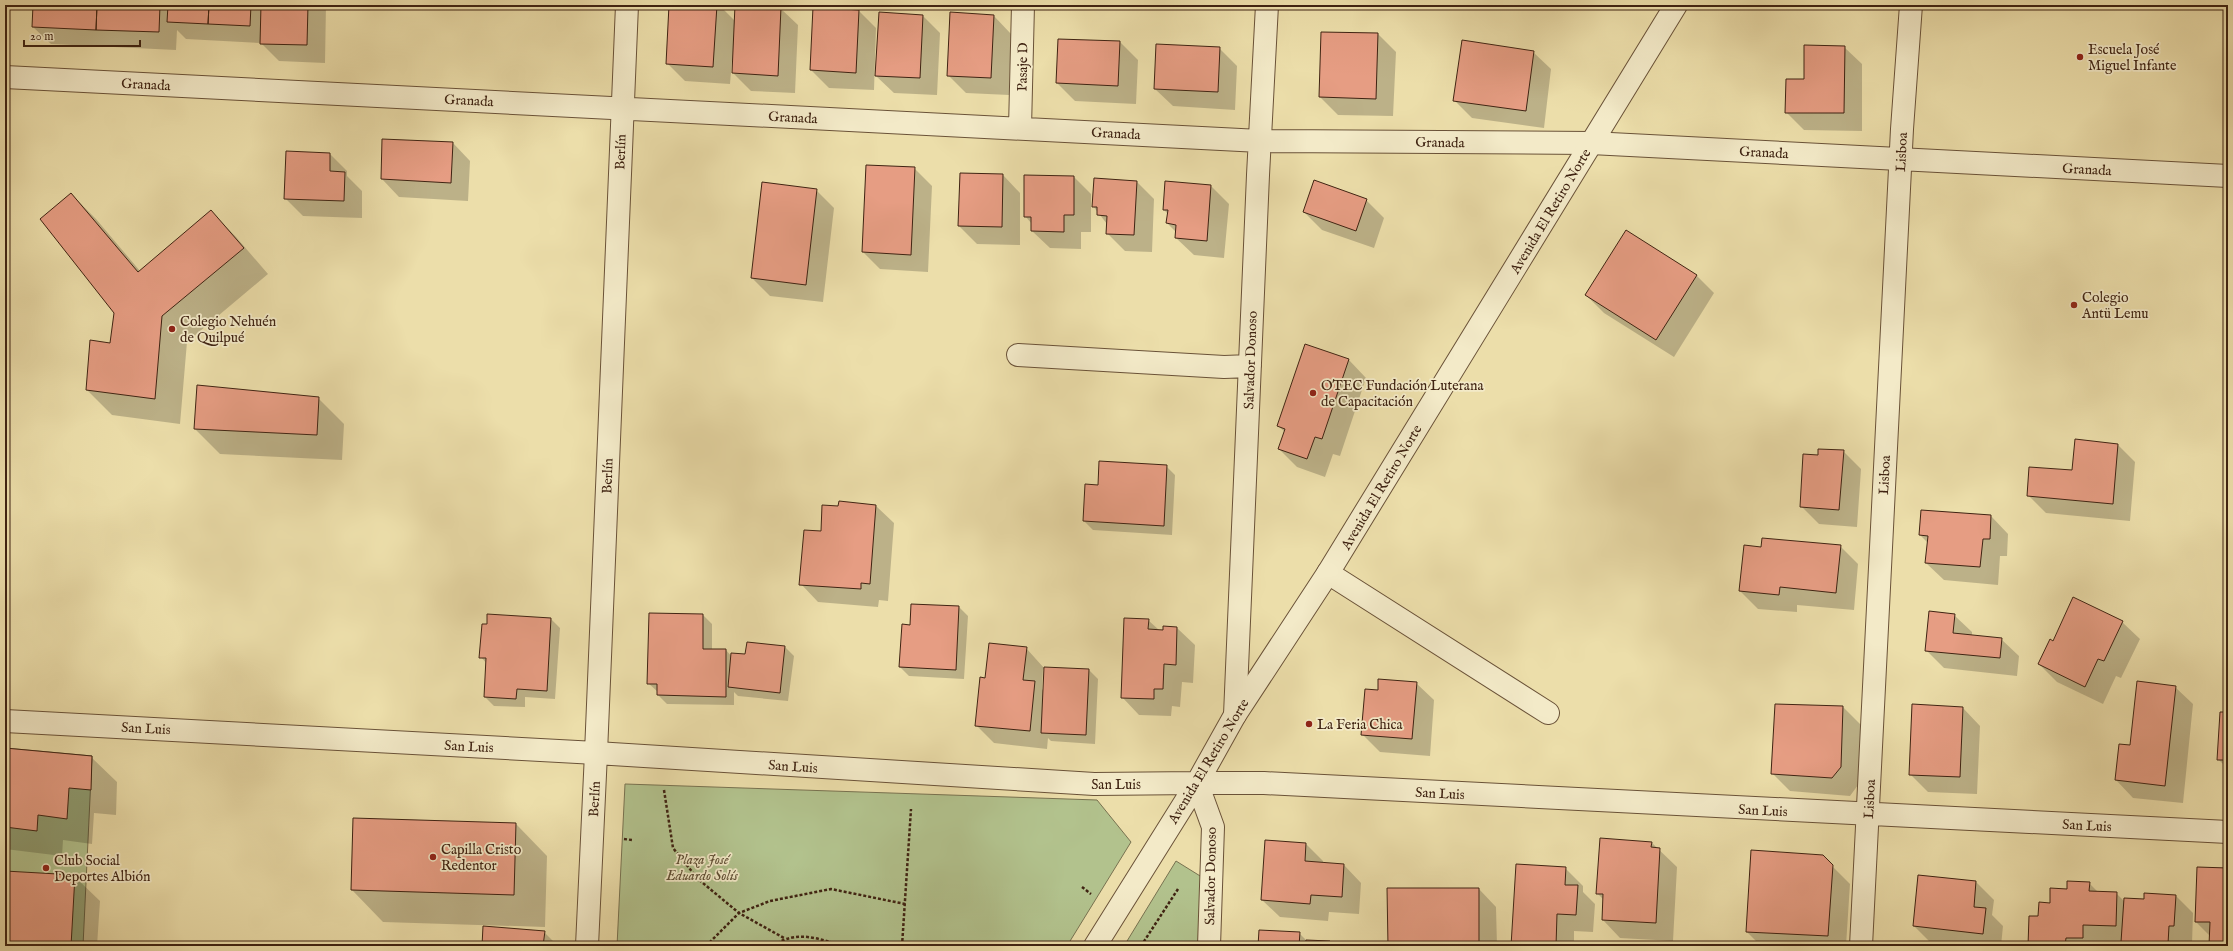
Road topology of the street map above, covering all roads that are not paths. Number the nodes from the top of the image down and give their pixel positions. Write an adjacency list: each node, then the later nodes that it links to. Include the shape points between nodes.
1 (627, 5): 7 (street, Berlín)
2 (1023, 5): 8 (street, Pasaje D)
3 (1267, 5): 9 (street, Salvador Donoso)
4 (1676, 5): 10 (street, Avenida El Retiro Norte)
5 (1911, 5): 11 (street, Lisboa)
6 (5, 77): 7 (street, Granada)
7 (622, 108): 8 (street, Granada); 19 (street, Berlín)
8 (1020, 128): 9 (street, Granada)
9 (1260, 141): 10 (street, Granada); 14 (street, Salvador Donoso)
10 (1591, 143): 11 (street, Granada); 15 (street, Avenida El Retiro Norte)
11 (1900, 159): 12 (street, Granada); 21 (street, Lisboa)
12 (2228, 176)
13 (1018, 355): 14 (street, via 1224,367)
14 (1250, 366): 17 (street, Salvador Donoso)
15 (1328, 573): 16 (street); 17 (street, Avenida El Retiro Norte)
16 (1548, 713)
17 (1234, 715): 20 (street, Avenida El Retiro Norte)
18 (5, 721): 19 (street, San Luis)
19 (596, 753): 20 (street, San Luis, via 1094,784); 23 (street, Berlín)
20 (1197, 784): 21 (street, San Luis, via 1264,783); 24 (street, Avenida El Retiro Norte); 25 (street, Salvador Donoso, via 1213,826)
21 (1868, 815): 22 (street, San Luis); 26 (street, Lisboa)
22 (2228, 832)
23 (587, 946)
24 (1095, 946)
25 (1209, 946)
26 (1860, 946)

